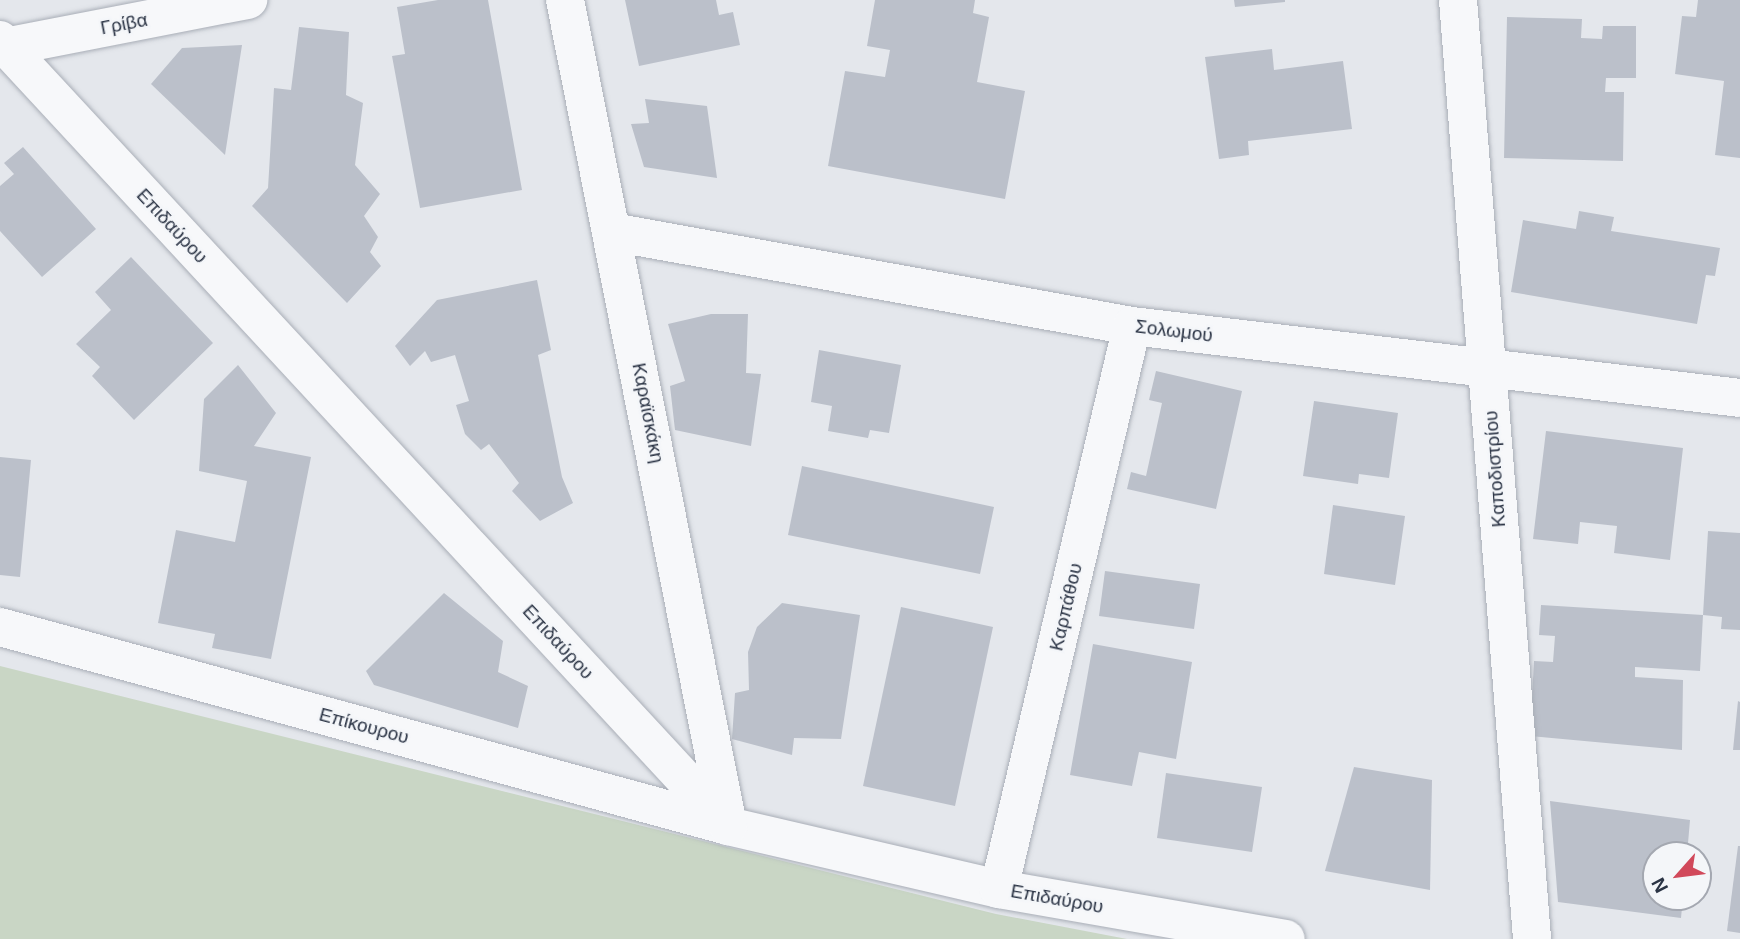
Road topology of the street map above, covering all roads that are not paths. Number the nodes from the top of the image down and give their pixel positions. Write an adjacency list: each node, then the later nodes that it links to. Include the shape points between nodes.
1 (248, 0): 4 (street, Γρίβα)
2 (565, 0): 5 (street, Καραϊσκάκη)
3 (1458, 0): 7 (street, Καποδιστρίου)
4 (2, 45): 10 (street, Επιδαύρου)
5 (612, 232): 6 (street, Σολωμού); 10 (street, Καραϊσκάκη)
6 (1132, 327): 7 (street, Σολωμού); 11 (street, Καρπάθου)
7 (1487, 368): 8 (street, Σολωμού); 13 (street, Καποδιστρίου)
8 (1740, 398)
9 (0, 627): 10 (street, Επίκουρου)
10 (728, 825): 11 (street, Επιδαύρου)
11 (999, 888): 12 (street, Επιδαύρου)
12 (1267, 938)
13 (1532, 939)

